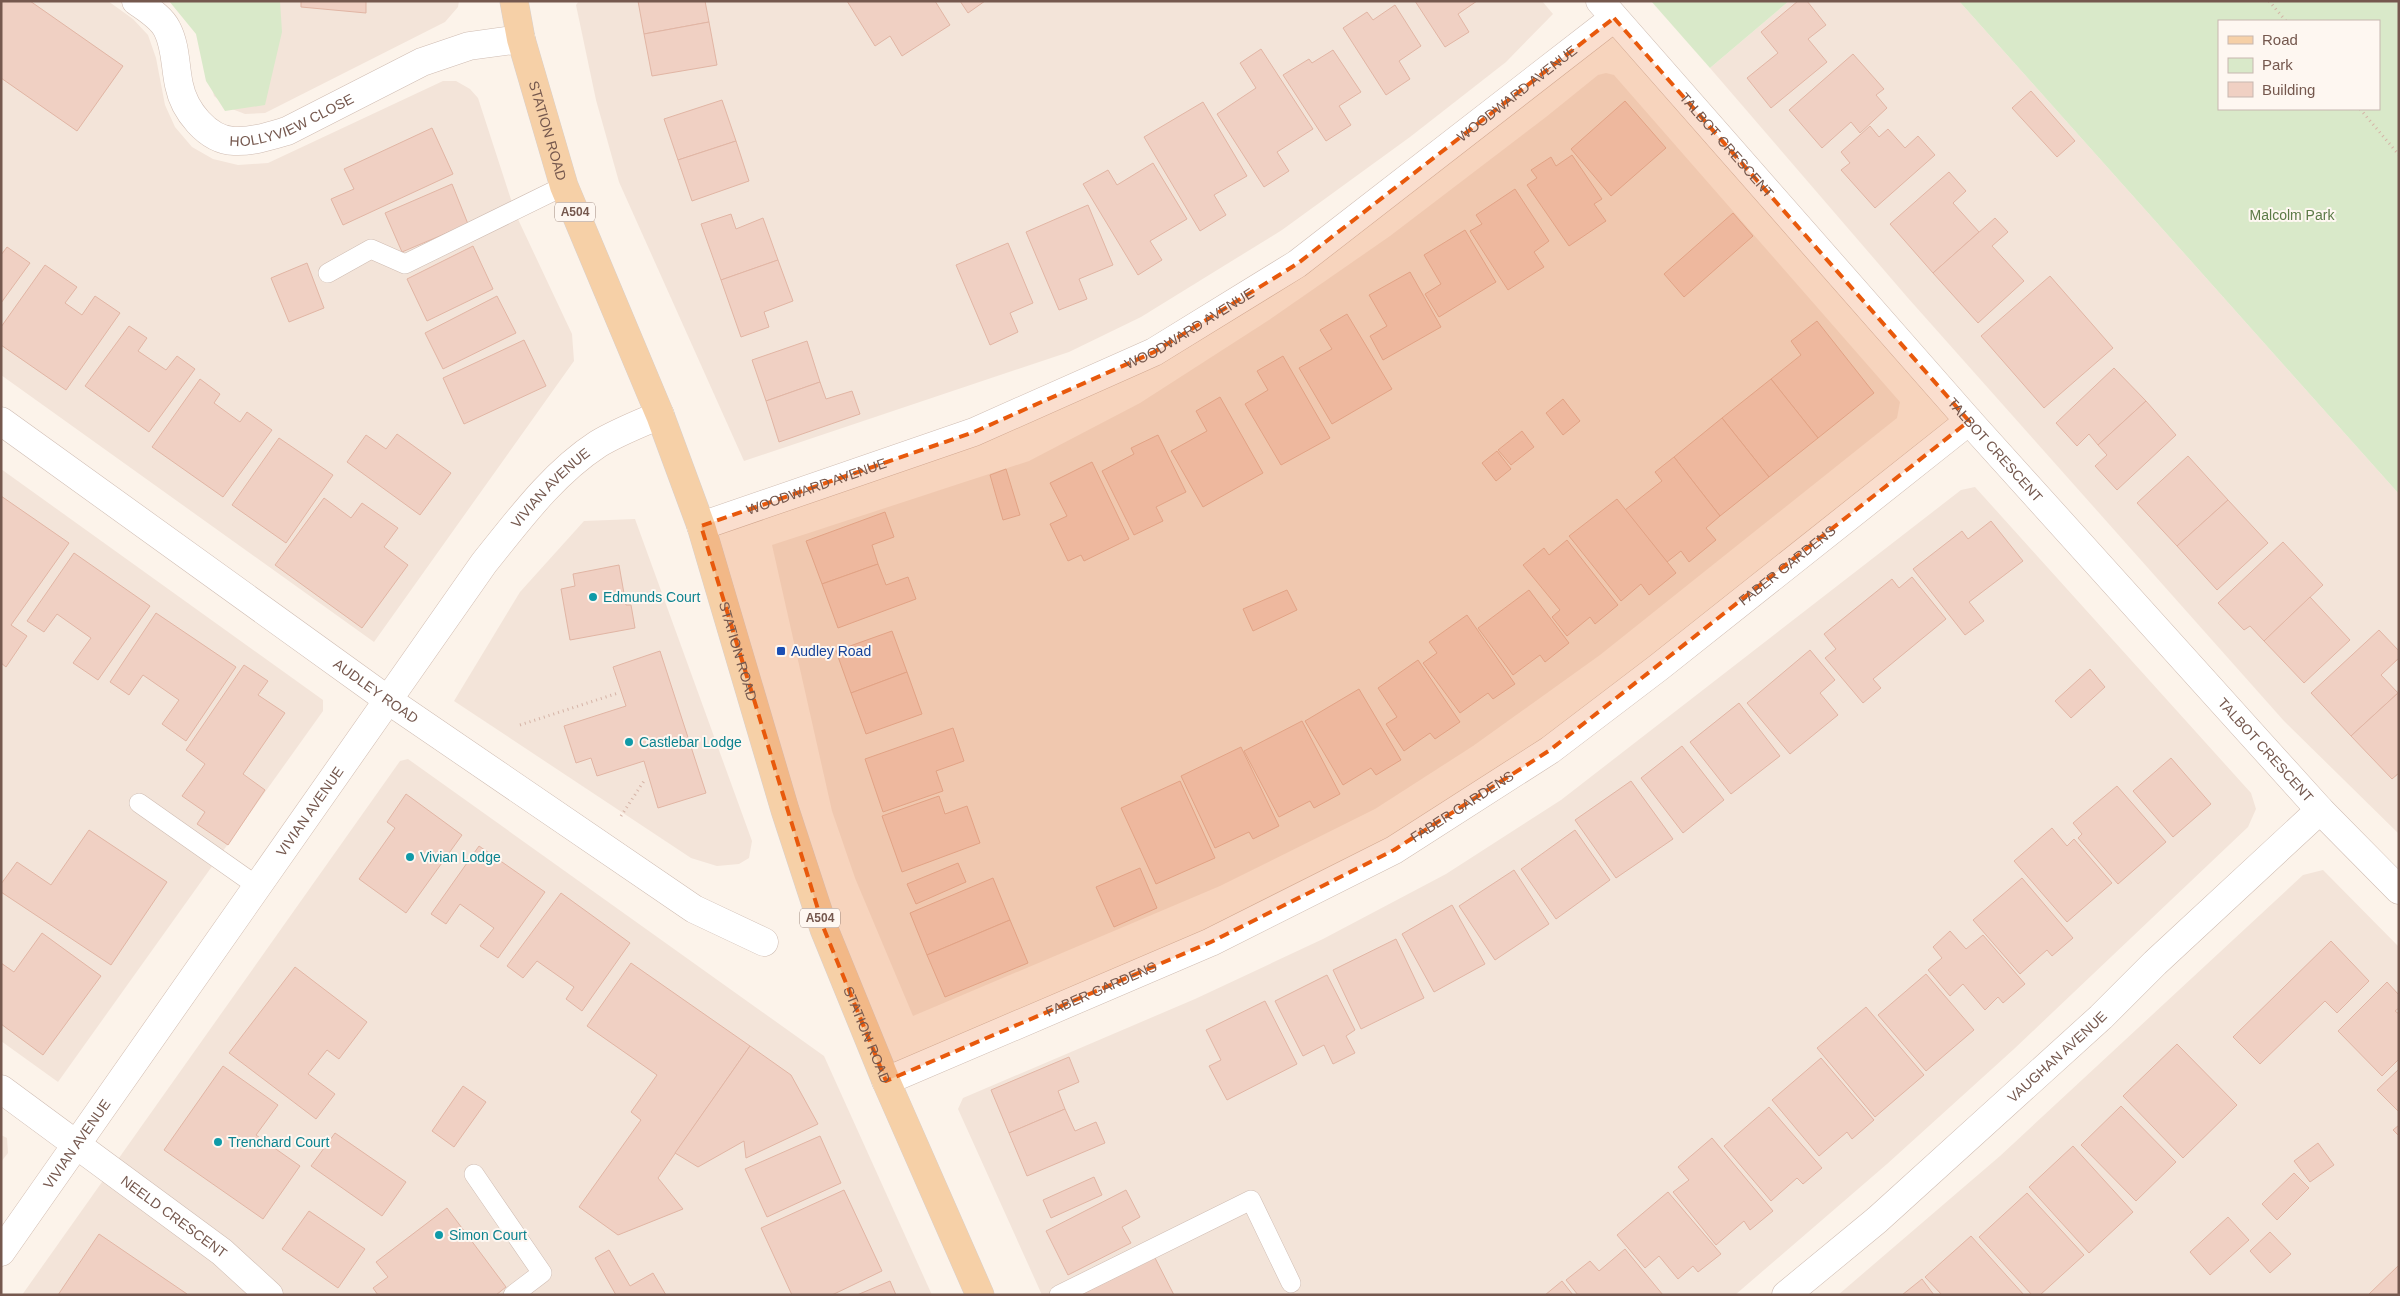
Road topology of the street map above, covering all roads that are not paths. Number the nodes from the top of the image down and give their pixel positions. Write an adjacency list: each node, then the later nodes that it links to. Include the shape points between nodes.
1 (136, 1): 4 (street, HOLLYVIEW CLOSE, via 167,28 179,87 188,109 203,129 233,141 266,138 287,131 422,62 470,46)
2 (514, 1): 4 (main road, STATION ROAD / A504)
3 (1607, 9): 9 (street, TALBOT CRESCENT); 10 (street, WOODWARD AVENUE, via 1298,264 1154,352 974,432)
4 (520, 39): 5 (main road, STATION ROAD / A504)
5 (564, 186): 6 (lane, via 405,264 370,249); 7 (main road, STATION ROAD / A504)
6 (328, 273)
7 (660, 415): 10 (main road, STATION ROAD / A504); 11 (street, VIVIAN AVENUE, via 597,445 540,495 484,563)
8 (1, 421): 11 (street, AUDLEY ROAD)
9 (1969, 421): 13 (street, TALBOT CRESCENT); 17 (street, FABER GARDENS, via 1550,750 1394,850 1211,942)
10 (702, 526): 17 (main road, STATION ROAD / A504, via 785,810 824,929)
11 (388, 700): 14 (street, VIVIAN AVENUE); 16 (street, AUDLEY ROAD, via 694,908)
12 (139, 803): 14 (lane)
13 (2320, 810): 15 (street, TALBOT CRESCENT); 27 (street, VAUGHAN AVENUE, via 2101,1017 1877,1220)
14 (258, 886): 19 (street, VIVIAN AVENUE)
15 (2399, 890)
16 (764, 942)
17 (886, 1081): 25 (main road, STATION ROAD / A504)
18 (1, 1089): 19 (street, NEELD CRESCENT)
19 (76, 1143): 21 (street, VIVIAN AVENUE); 23 (street, NEELD CRESCENT, via 222,1252)
20 (474, 1174): 24 (lane, via 542,1273)
21 (1, 1252)
22 (1291, 1283): 26 (lane, via 1251,1200)
23 (269, 1295)
24 (514, 1295)
25 (980, 1295)
26 (1059, 1295)
27 (1786, 1295)

